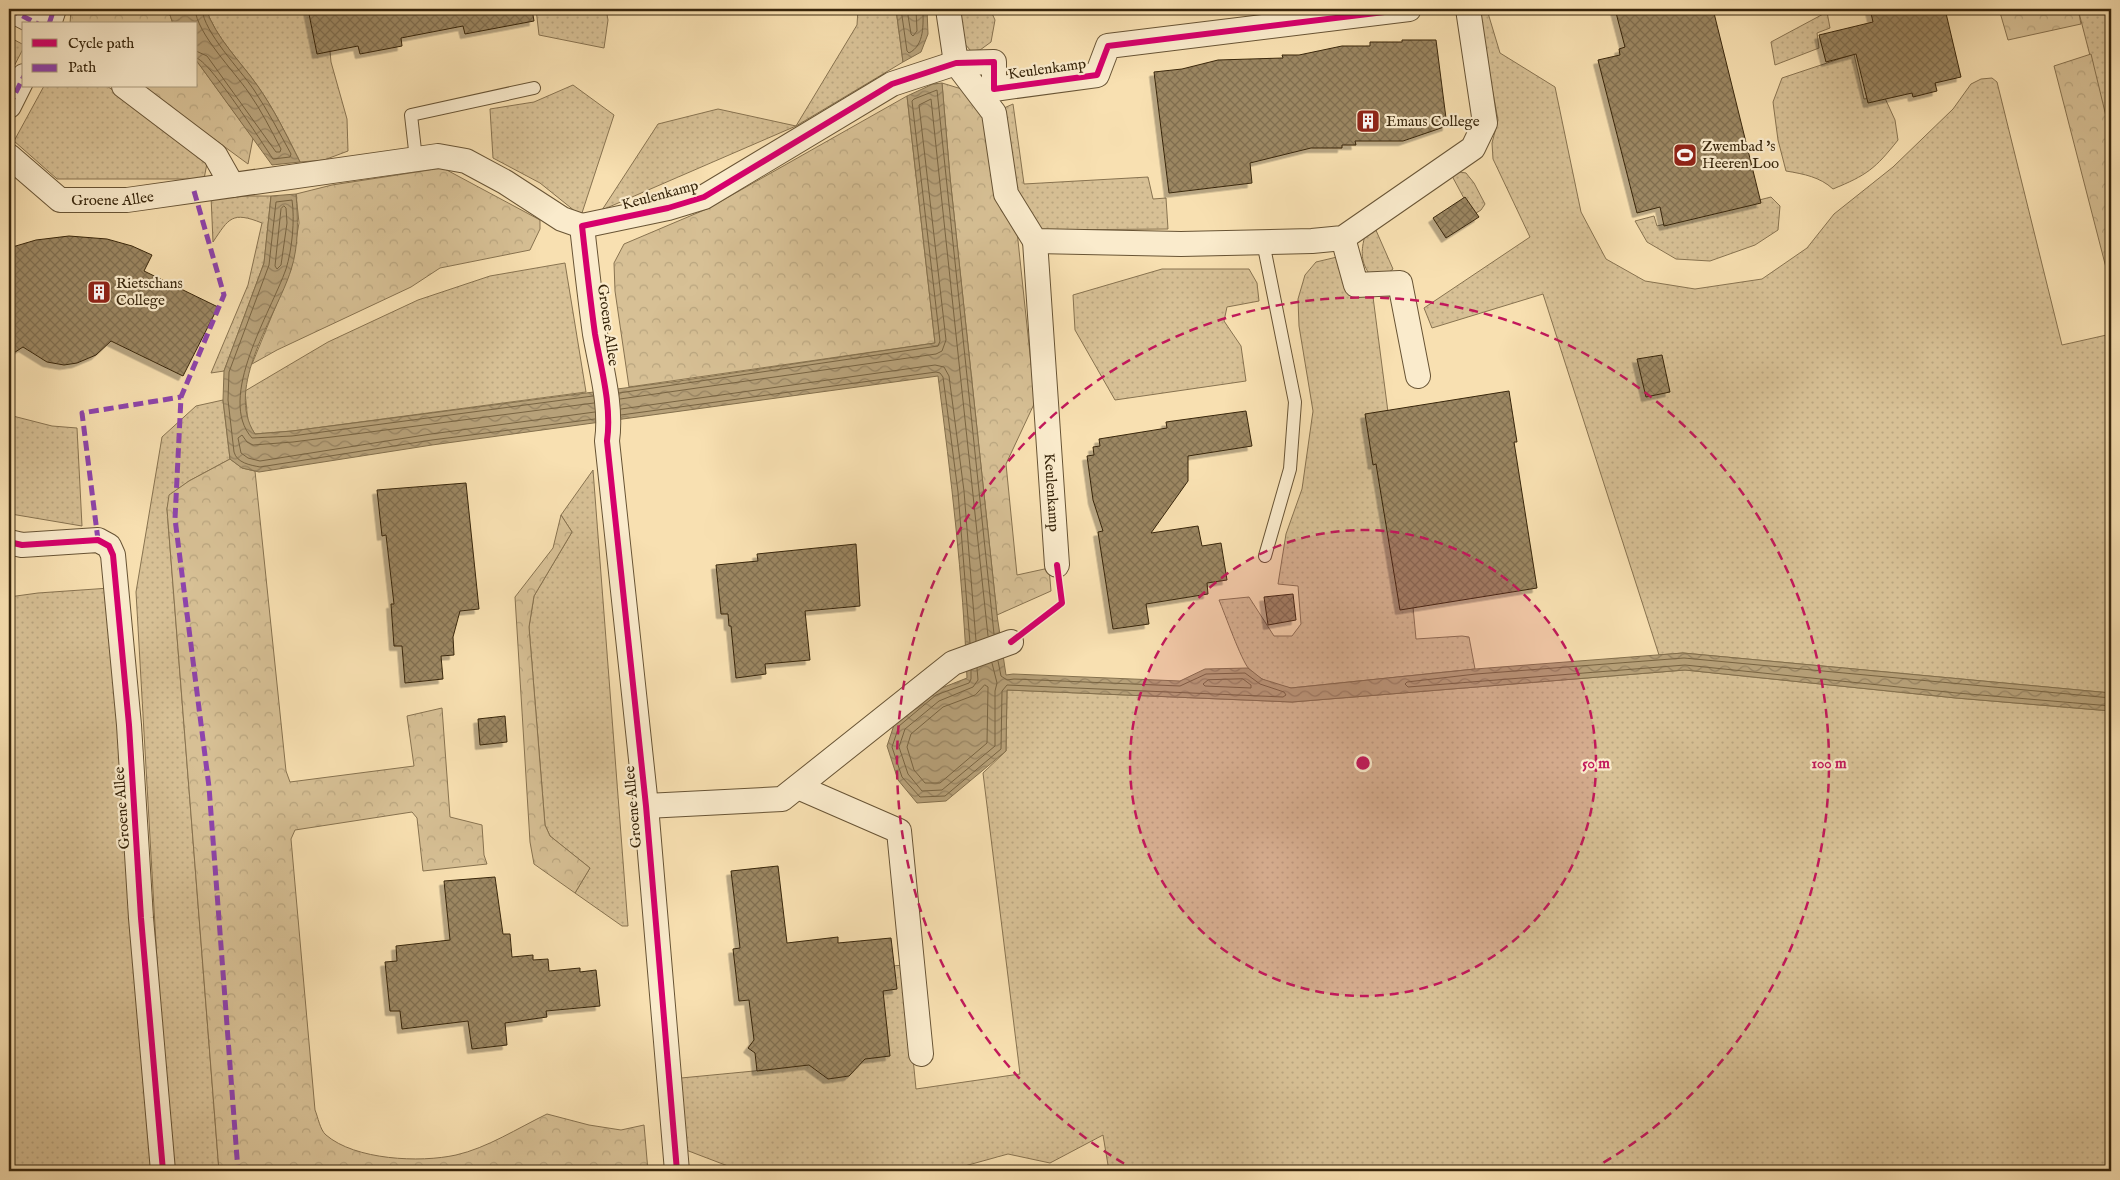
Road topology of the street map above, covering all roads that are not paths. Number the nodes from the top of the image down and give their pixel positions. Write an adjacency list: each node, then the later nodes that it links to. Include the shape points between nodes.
1 (9, 9): 6 (street)
2 (54, 9): 7 (street)
3 (948, 9): 8 (street, Keulenkamp)
4 (1409, 9): 8 (street, Keulenkamp, via 1108,46 1097,75 994,89 994,62)
5 (1468, 9): 17 (street, via 1485,123 1473,148)
6 (34, 22)
7 (50, 22)
8 (956, 63): 16 (street, Keulenkamp, via 892,84 704,198); 18 (street, Keulenkamp, via 994,113 1006,194)
9 (22, 80): 12 (street)
10 (127, 88): 15 (street, via 215,155)
11 (534, 88): 14 (lane, via 411,115)
12 (9, 106)
13 (9, 156): 15 (street, Groene Allee, via 60,200 128,200)
14 (416, 159): 15 (street, Groene Allee); 16 (street, Groene Allee, via 438,156 466,161 562,219)
15 (232, 185)
16 (582, 226): 26 (street, Groene Allee, via 603,380)
17 (1344, 238): 19 (street); 20 (street, via 1356,285 1400,283)
18 (1035, 240): 19 (street, via 1181,244); 23 (street, Keulenkamp)
19 (1263, 242): 22 (lane, via 1295,402 1290,469)
20 (1418, 376)
21 (9, 542): 28 (street, Groene Allee, via 22,545 98,540 109,546 113,555)
22 (1265, 556)
23 (1058, 565)
24 (1011, 642): 25 (street, Groene Allee, via 953,663)
25 (798, 788): 26 (street, Groene Allee, via 782,799); 27 (street, via 899,830)
26 (646, 806): 29 (street, Groene Allee)
27 (920, 1054)
28 (163, 1171)
29 (677, 1171)

